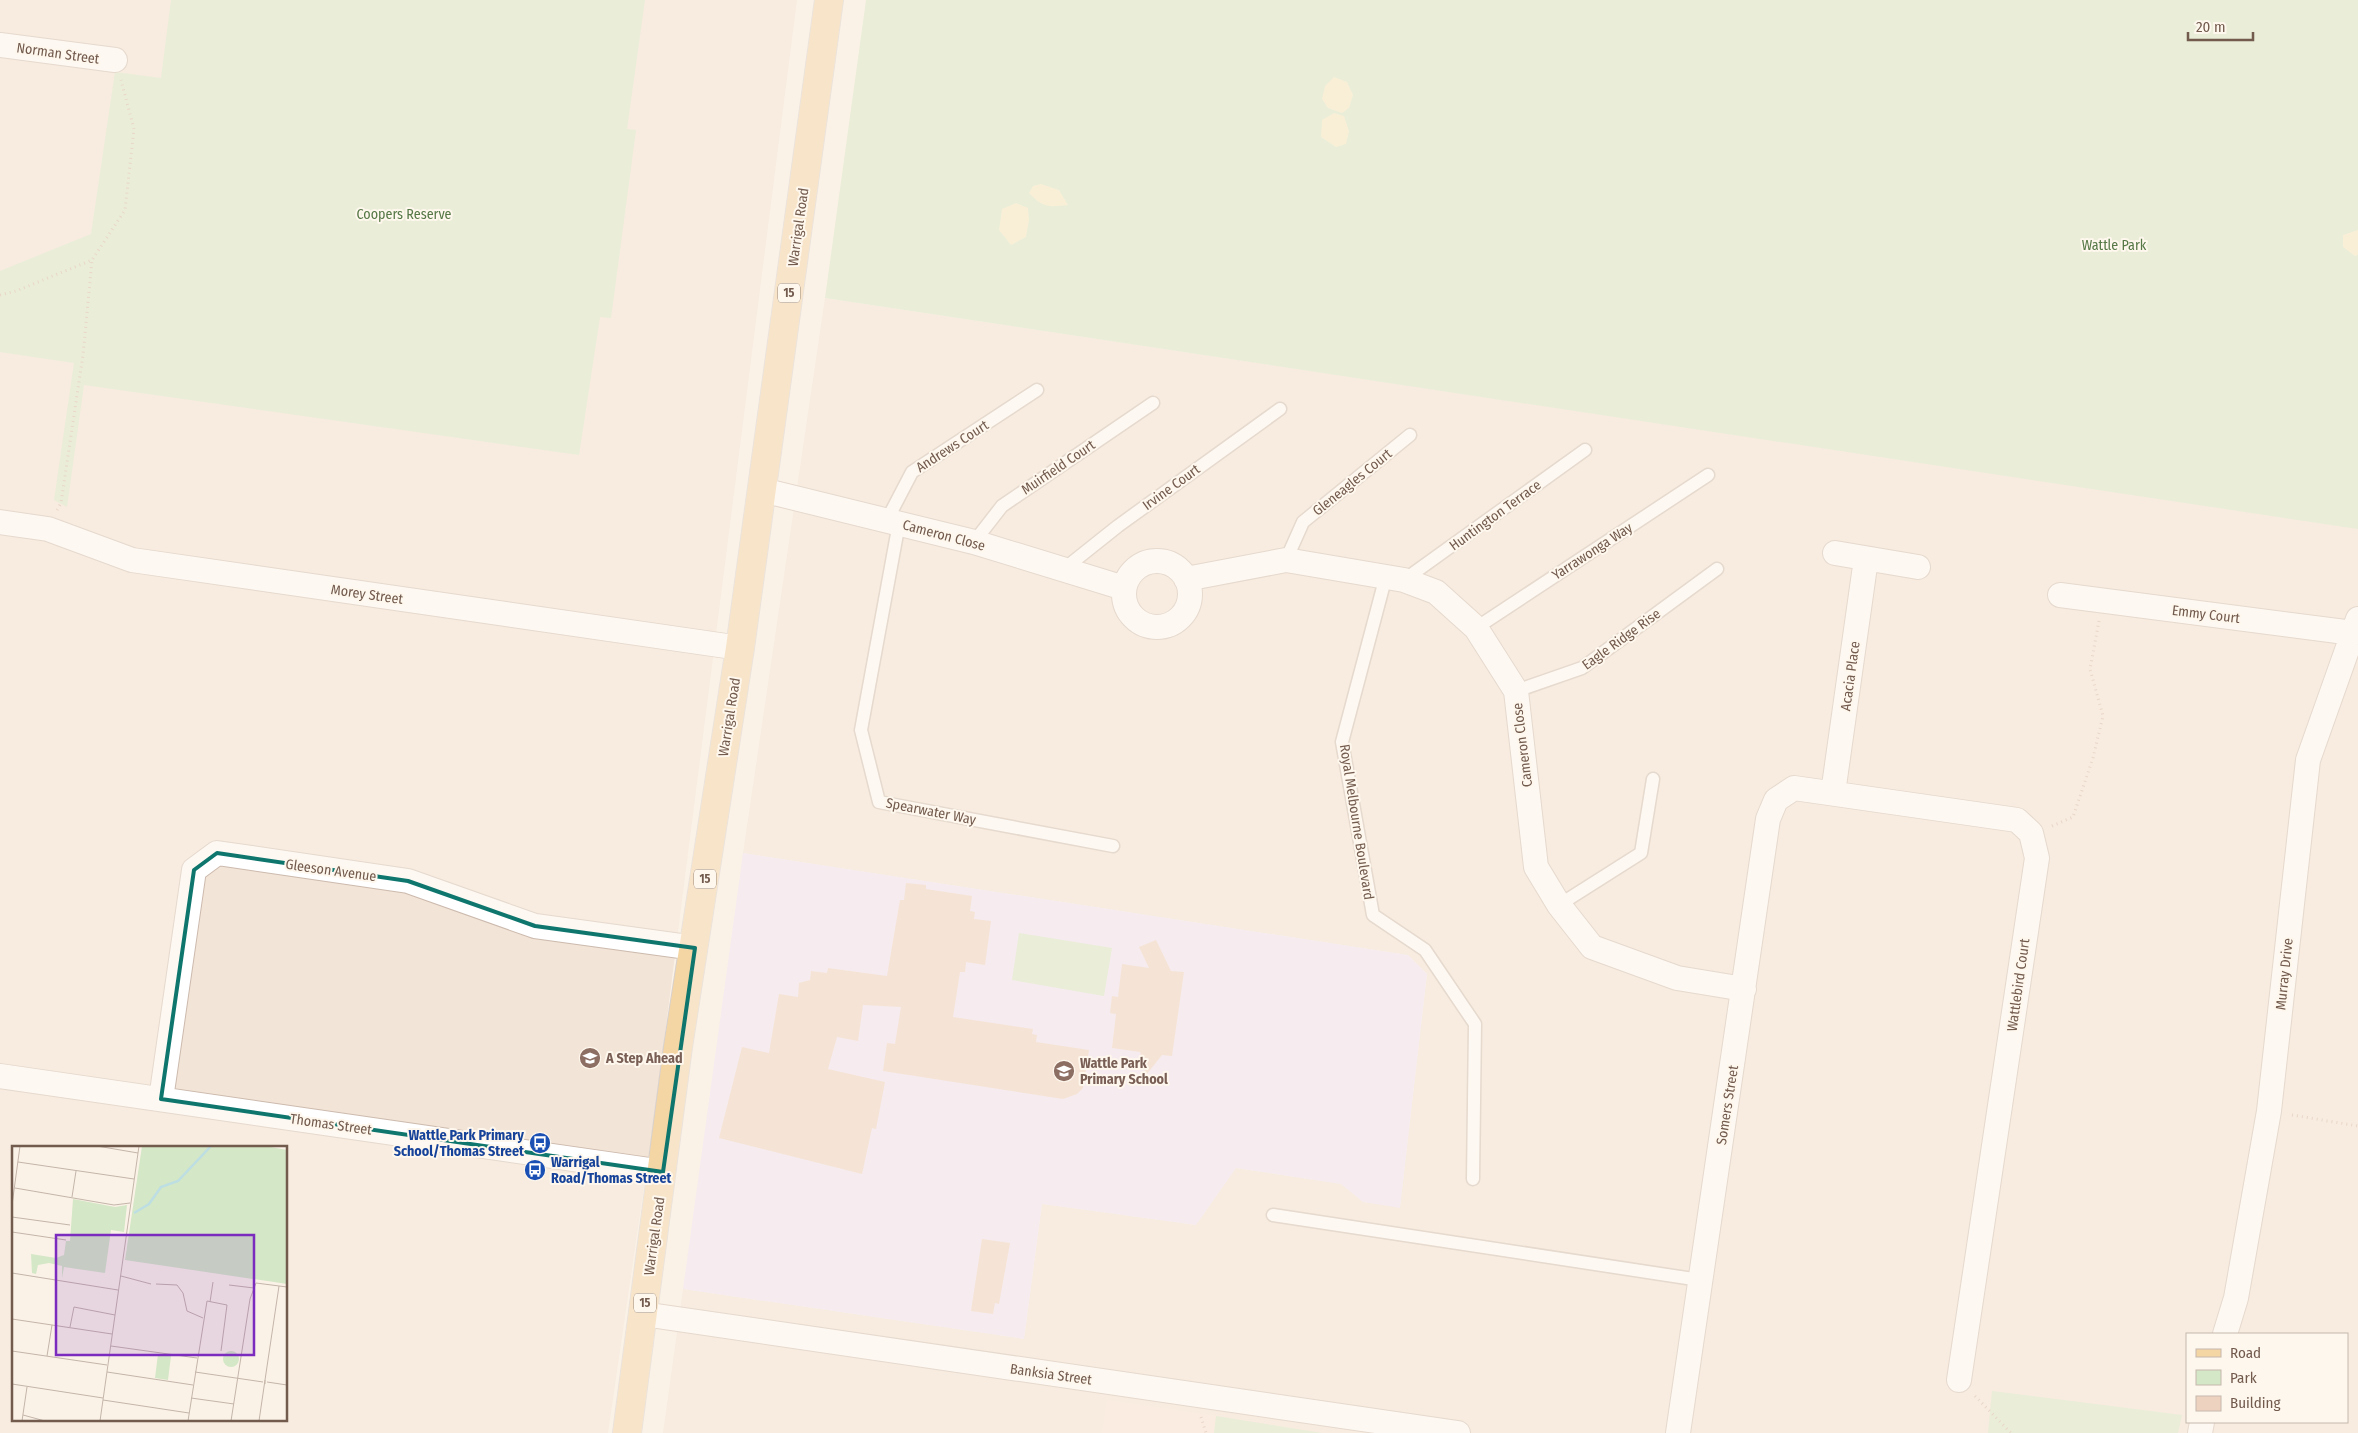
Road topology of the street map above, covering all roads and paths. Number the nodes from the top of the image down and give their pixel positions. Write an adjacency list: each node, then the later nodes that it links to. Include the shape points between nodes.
1 (829, 0): 12 (main road, Warrigal Road / 15)
2 (0, 45): 3 (street, Norman Street)
3 (115, 60): 4 (path, via 134,129 125,210)
4 (92, 260): 5 (path); 15 (path, via 61,503)
5 (0, 295)
6 (1037, 390): 14 (lane, Andrews Court, via 912,472)
7 (1153, 403): 16 (lane, Muirfield Court, via 1002,506)
8 (1280, 409): 21 (lane, Irvine Court)
9 (1410, 435): 19 (lane, Gleneagles Court, via 1303,522)
10 (1585, 450): 23 (lane, Huntington Terrace)
11 (1708, 475): 29 (lane, Yarrawonga Way)
12 (762, 490): 14 (street, Cameron Close); 30 (main road, Warrigal Road / 15)
13 (0, 522): 15 (street, Morey Street)
14 (893, 522): 16 (street, Cameron Close); 35 (lane, Spearwater Way, via 861,730 879,802)
15 (48, 529): 30 (street, Morey Street, via 132,560)
16 (974, 542): 21 (street, Cameron Close)
17 (1835, 553): 18 (street)
18 (1866, 559): 20 (street); 33 (street, Acacia Place)
19 (1286, 560): 23 (street, Cameron Close); 24 (street, Cameron Close)
20 (1918, 567)
21 (1064, 569): 25 (street, Cameron Close)
22 (1717, 569): 31 (lane, Eagle Ridge Rise, via 1582,668)
23 (1395, 578): 29 (street, Cameron Close, via 1436,592); 44 (lane, Royal Melbourne Boulevard, via 1342,742 1373,915 1425,950 1475,1024)
24 (1186, 579): 25 (street, via 1172,565 1152,561 1134,570); 25 (street, via 1189,588 1187,607 1182,615 1166,626 1154,627 1133,618 1127,609)
25 (1124, 588)
26 (2060, 595): 27 (street, Emmy Court)
27 (2103, 601): 28 (street, Emmy Court); 34 (path, via 2090,669 2103,716 2092,758 2073,818)
28 (2355, 626): 41 (street, Murray Drive, via 2308,760)
29 (1476, 628): 31 (street, Cameron Close)
30 (740, 648): 37 (main road, Warrigal Road / 15)
31 (1516, 691): 36 (street, Cameron Close, via 1536,867)
32 (1653, 779): 36 (lane, via 1641,853)
33 (1833, 793): 34 (street, via 2017,820); 38 (street, Somers Street, via 1794,788 1776,800 1768,819)
34 (2031, 834): 49 (street, Wattlebird Court, via 2037,858)
35 (1114, 846)
36 (1559, 905): 38 (street, Cameron Close, via 1592,947 1676,978)
37 (695, 948): 40 (street, Gleeson Avenue, via 535,926 408,881 217,854 194,870); 43 (main road, Warrigal Road / 15, via 678,1046)
38 (1744, 989): 46 (street, Somers Street)
39 (0, 1076): 40 (street, Thomas Street)
40 (161, 1098): 43 (street, Thomas Street)
41 (2269, 1111): 42 (path); 48 (street, Murray Drive, via 2236,1298)
42 (2358, 1126)
43 (663, 1172): 47 (main road, Warrigal Road / 15)
44 (1473, 1179)
45 (1274, 1215): 46 (lane)
46 (1700, 1280): 52 (street, Somers Street)
47 (643, 1314): 50 (main road, Warrigal Road / 15); 51 (street, Banksia Street)
48 (2225, 1333)
49 (1959, 1380): 53 (path)
50 (627, 1433)
51 (1458, 1433)
52 (1678, 1433)
53 (2011, 1433)

